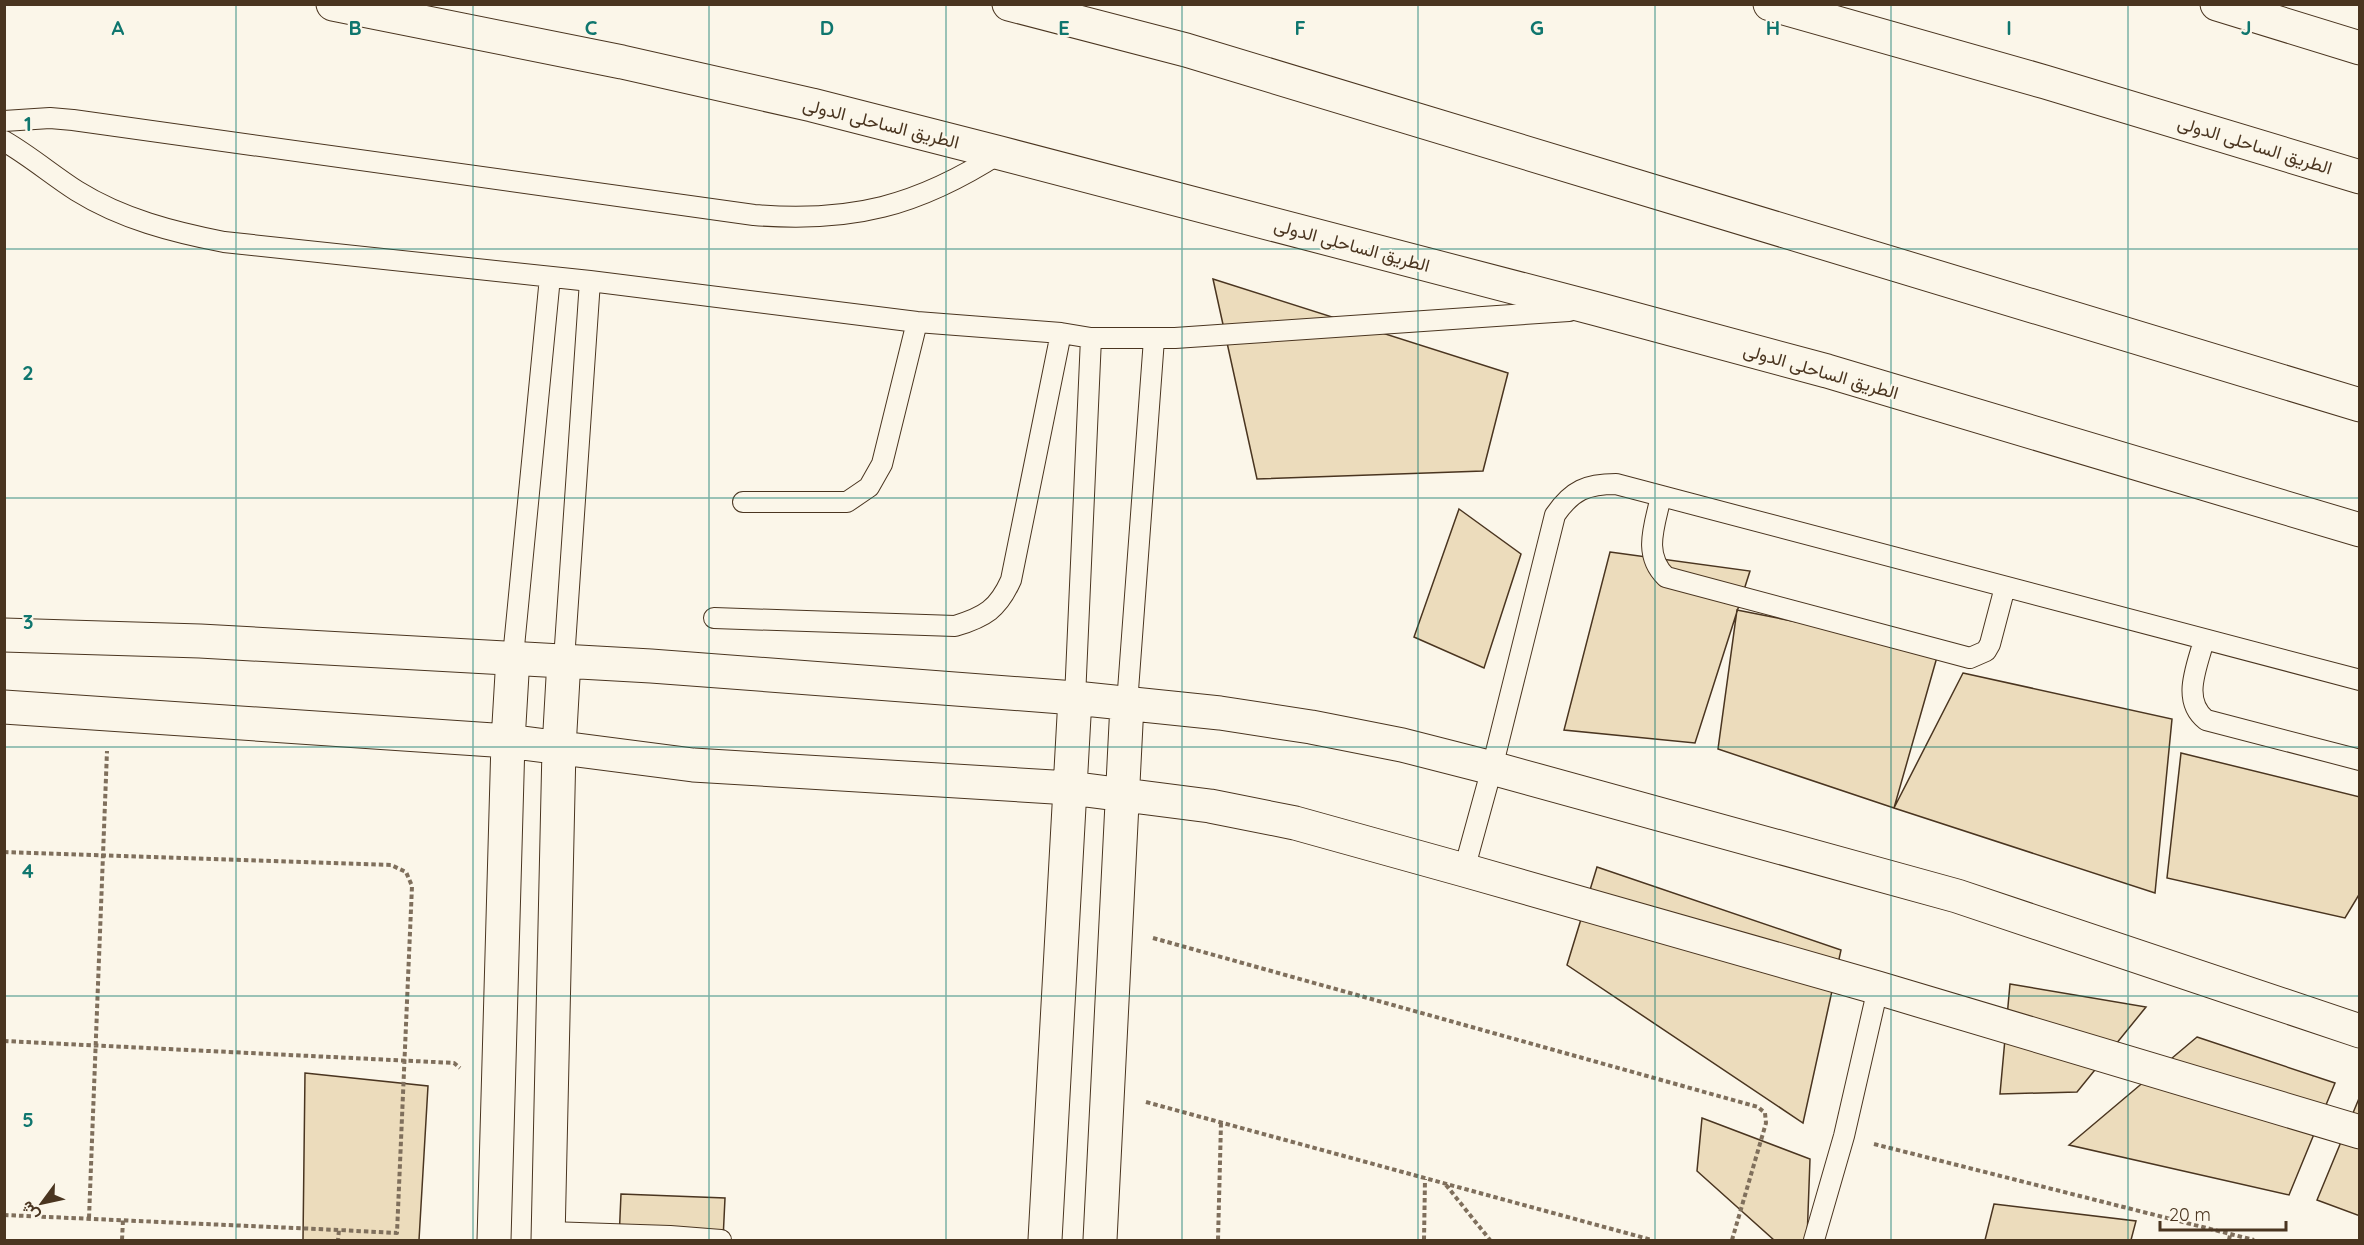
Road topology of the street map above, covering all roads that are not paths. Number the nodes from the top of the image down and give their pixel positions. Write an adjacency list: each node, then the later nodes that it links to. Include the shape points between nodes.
1 (333, 4): 8 (main road, الطريق الساحلى الدولى, via 622,62)
2 (1009, 4): 17 (main road, via 1186,50)
3 (1770, 4): 9 (main road, الطريق الساحلى الدولى)
4 (2217, 4): 5 (main road)
5 (2360, 48)
6 (4, 121): 8 (lane, via 74,120 792,218 865,212 901,203 960,177)
7 (4, 141): 10 (lane, via 78,192 124,215 173,232 224,242)
8 (1000, 153): 12 (main road, الطريق الساحلى الدولى)
9 (2360, 177)
10 (550, 277): 11 (lane); 25 (lane)
11 (590, 281): 13 (lane); 26 (lane)
12 (1597, 309): 16 (lane); 20 (main road, الطريق الساحلى الدولى, via 1827,371)
13 (917, 322): 14 (lane); 19 (lane, via 882,464 869,487 847,502)
14 (1061, 333): 15 (lane); 22 (lane, via 1011,580 993,609 955,627)
15 (1091, 338): 16 (lane); 28 (lane)
16 (1154, 339): 29 (lane)
17 (2360, 405)
18 (1661, 496): 21 (lane); 21 (lane, via 1651,547 1657,569 1666,577 1970,658 1986,651 1990,644); 34 (lane, via 1616,484 1598,484 1580,489 1555,515)
19 (742, 502)
20 (2360, 530)
21 (2005, 587): 24 (lane)
22 (714, 618)
23 (4, 634): 25 (main road)
24 (2204, 640): 27 (lane); 33 (lane, via 2192,703 2206,720)
25 (513, 657): 26 (main road); 31 (main road)
26 (564, 660): 28 (main road); 32 (main road)
27 (2360, 680)
28 (1075, 698): 29 (main road); 35 (main road)
29 (1127, 704): 34 (main road, via 1311,727); 36 (main road)
30 (4, 707): 31 (main road)
31 (508, 741): 32 (main road); 42 (main road)
32 (560, 748): 35 (main road, via 693,765); 41 (main road)
33 (2360, 760)
34 (1492, 768): 37 (lane); 39 (main road, via 1957,896)
35 (1070, 788): 36 (main road); 44 (main road)
36 (1123, 793): 37 (main road, via 1295,823); 45 (main road)
37 (1464, 870): 38 (main road)
38 (1878, 988): 40 (main road); 46 (lane, via 1844,1136)
39 (2360, 1032)
40 (2360, 1132)
41 (548, 1236): 43 (lane)
42 (494, 1240)
43 (721, 1240)
44 (1044, 1240)
45 (1100, 1240)
46 (1814, 1240)

